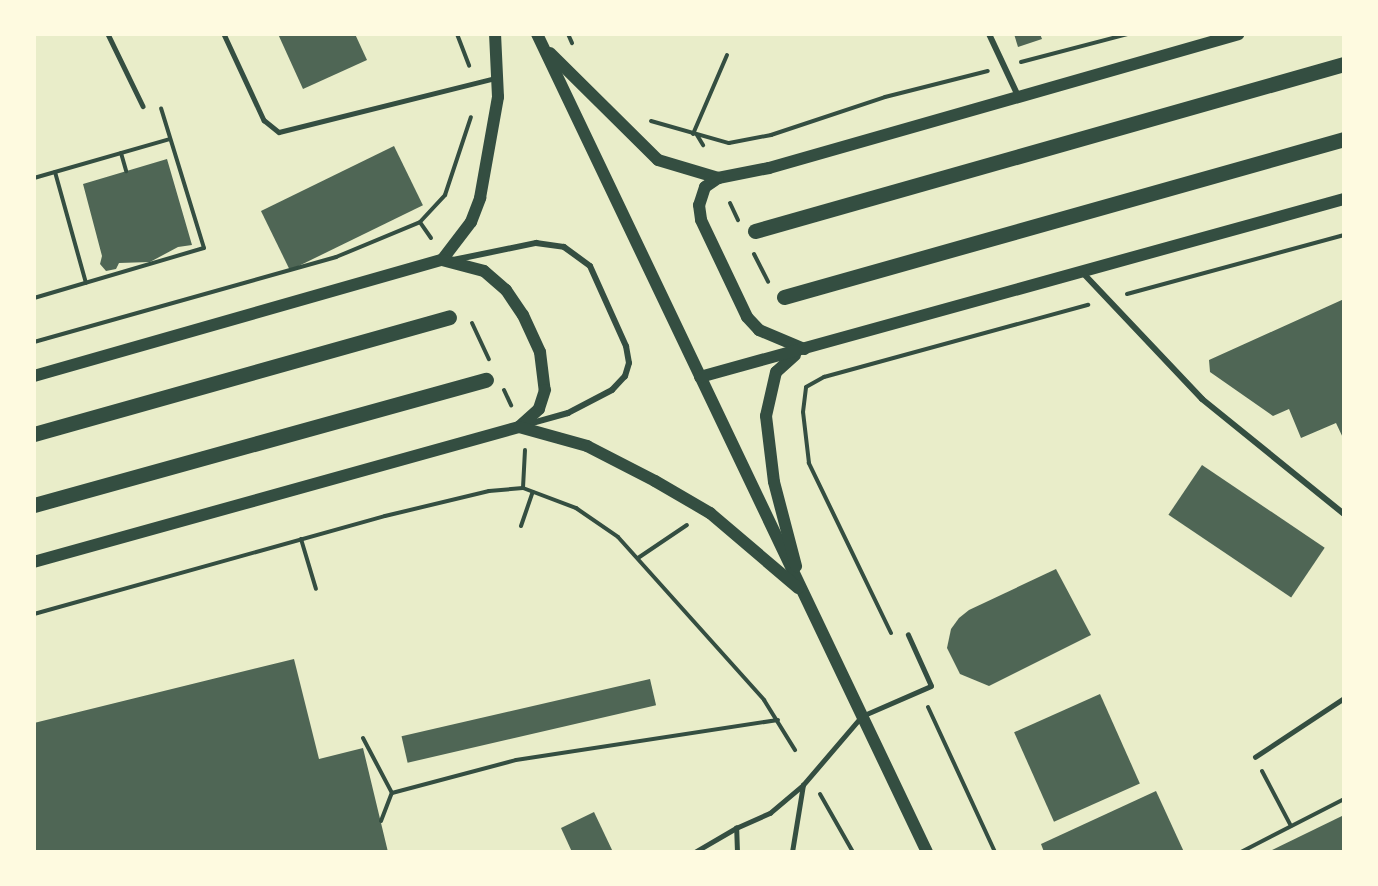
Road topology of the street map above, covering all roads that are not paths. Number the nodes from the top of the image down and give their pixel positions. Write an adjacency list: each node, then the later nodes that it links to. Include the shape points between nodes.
1 (108, 34): 10 (lane)
2 (224, 34): 8 (lane, via 264,120 279,132)
3 (495, 34): 8 (main road)
4 (989, 34): 9 (street)
5 (1238, 34): 9 (main road)
6 (539, 39): 12 (main road, via 658,160); 21 (main road)
7 (1344, 64): 14 (main road)
8 (499, 78): 15 (main road, via 480,198 471,222)
9 (1018, 96): 12 (main road, via 769,168)
10 (143, 106)
11 (1344, 139): 17 (main road)
12 (718, 177): 19 (main road, via 705,187 699,205 701,220 747,316 759,330)
13 (1344, 199): 16 (main road)
14 (753, 238)
15 (442, 260): 20 (main road); 23 (main road, via 474,267 495,279 532,333 544,371 545,390 539,409); 23 (street, via 536,243 564,247 590,266 626,346 629,363 625,376 612,390 568,413)
16 (1081, 271): 19 (main road); 26 (street, via 1202,399)
17 (777, 293)
18 (449, 317): 24 (main road)
19 (804, 349): 21 (main road); 28 (main road, via 776,372 766,416 774,482)
20 (34, 376)
21 (700, 377): 28 (main road)
22 (486, 380): 25 (main road)
23 (519, 427): 27 (main road); 28 (main road, via 587,446 701,507)
24 (34, 434)
25 (34, 505)
26 (1344, 514)
27 (34, 562)
28 (802, 592): 31 (main road)
29 (908, 635): 31 (lane, via 931,686)
30 (1344, 698): 32 (lane)
31 (862, 716): 33 (lane); 38 (main road)
32 (1255, 757)
33 (803, 785): 34 (lane, via 770,813); 37 (lane)
34 (736, 828): 35 (lane); 36 (lane)
35 (694, 851)
36 (737, 852)
37 (792, 852)
38 (927, 852)

